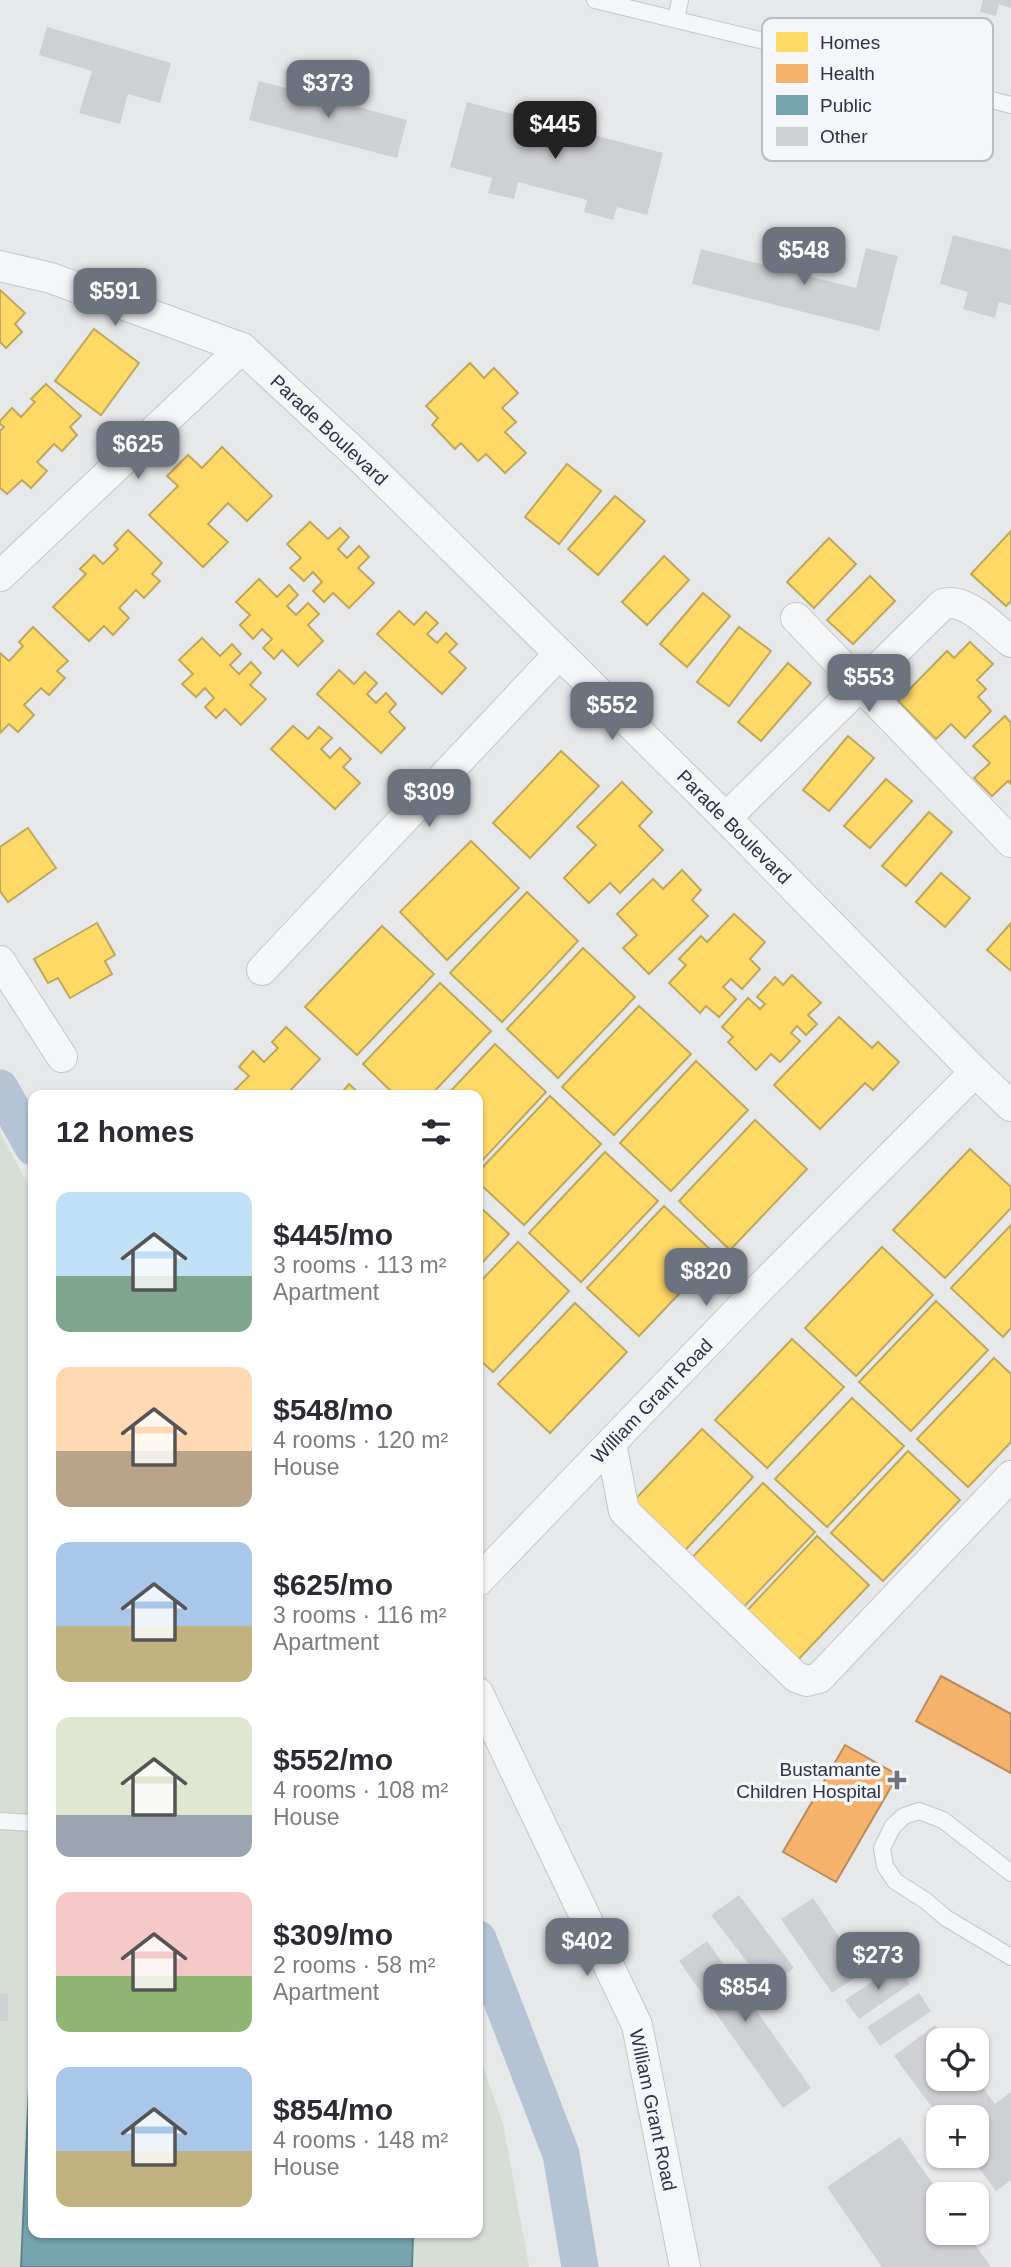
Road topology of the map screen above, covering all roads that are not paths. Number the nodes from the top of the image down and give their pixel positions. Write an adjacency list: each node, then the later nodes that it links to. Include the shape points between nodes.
1 (594, 0): 3 (lane)
2 (680, 0): 3 (lane)
3 (676, 19): 4 (lane)
4 (762, 41)
5 (993, 100): 6 (lane)
6 (1011, 105)
7 (0, 266): 8 (street, via 51,278)
8 (242, 348): 9 (street); 12 (street, Parade Boulevard, via 367,464)
9 (0, 576)
10 (796, 618): 13 (street)
11 (1011, 642): 13 (street, via 965,606 951,602 937,608)
12 (558, 654): 14 (street, Parade Boulevard); 17 (street)
13 (861, 687): 14 (street); 15 (street)
14 (726, 818): 19 (street, Parade Boulevard)
15 (1011, 842)
16 (0, 961): 18 (street)
17 (262, 970)
18 (62, 1056)
19 (975, 1072): 20 (street, Parade Boulevard); 21 (street, William Grant Road)
20 (1011, 1106)
21 (611, 1443): 22 (street, via 624,1511 796,1677 807,1681 819,1678); 23 (street, William Grant Road)
22 (1011, 1476)
23 (483, 1576)
24 (483, 1703): 29 (street, William Grant Road, via 637,2025)
25 (0, 1821): 26 (lane)
26 (28, 1823)
27 (1011, 1873): 28 (lane, via 943,1820 919,1811 893,1826 882,1848 885,1866 895,1881)
28 (1011, 1957)
29 (685, 2267)

